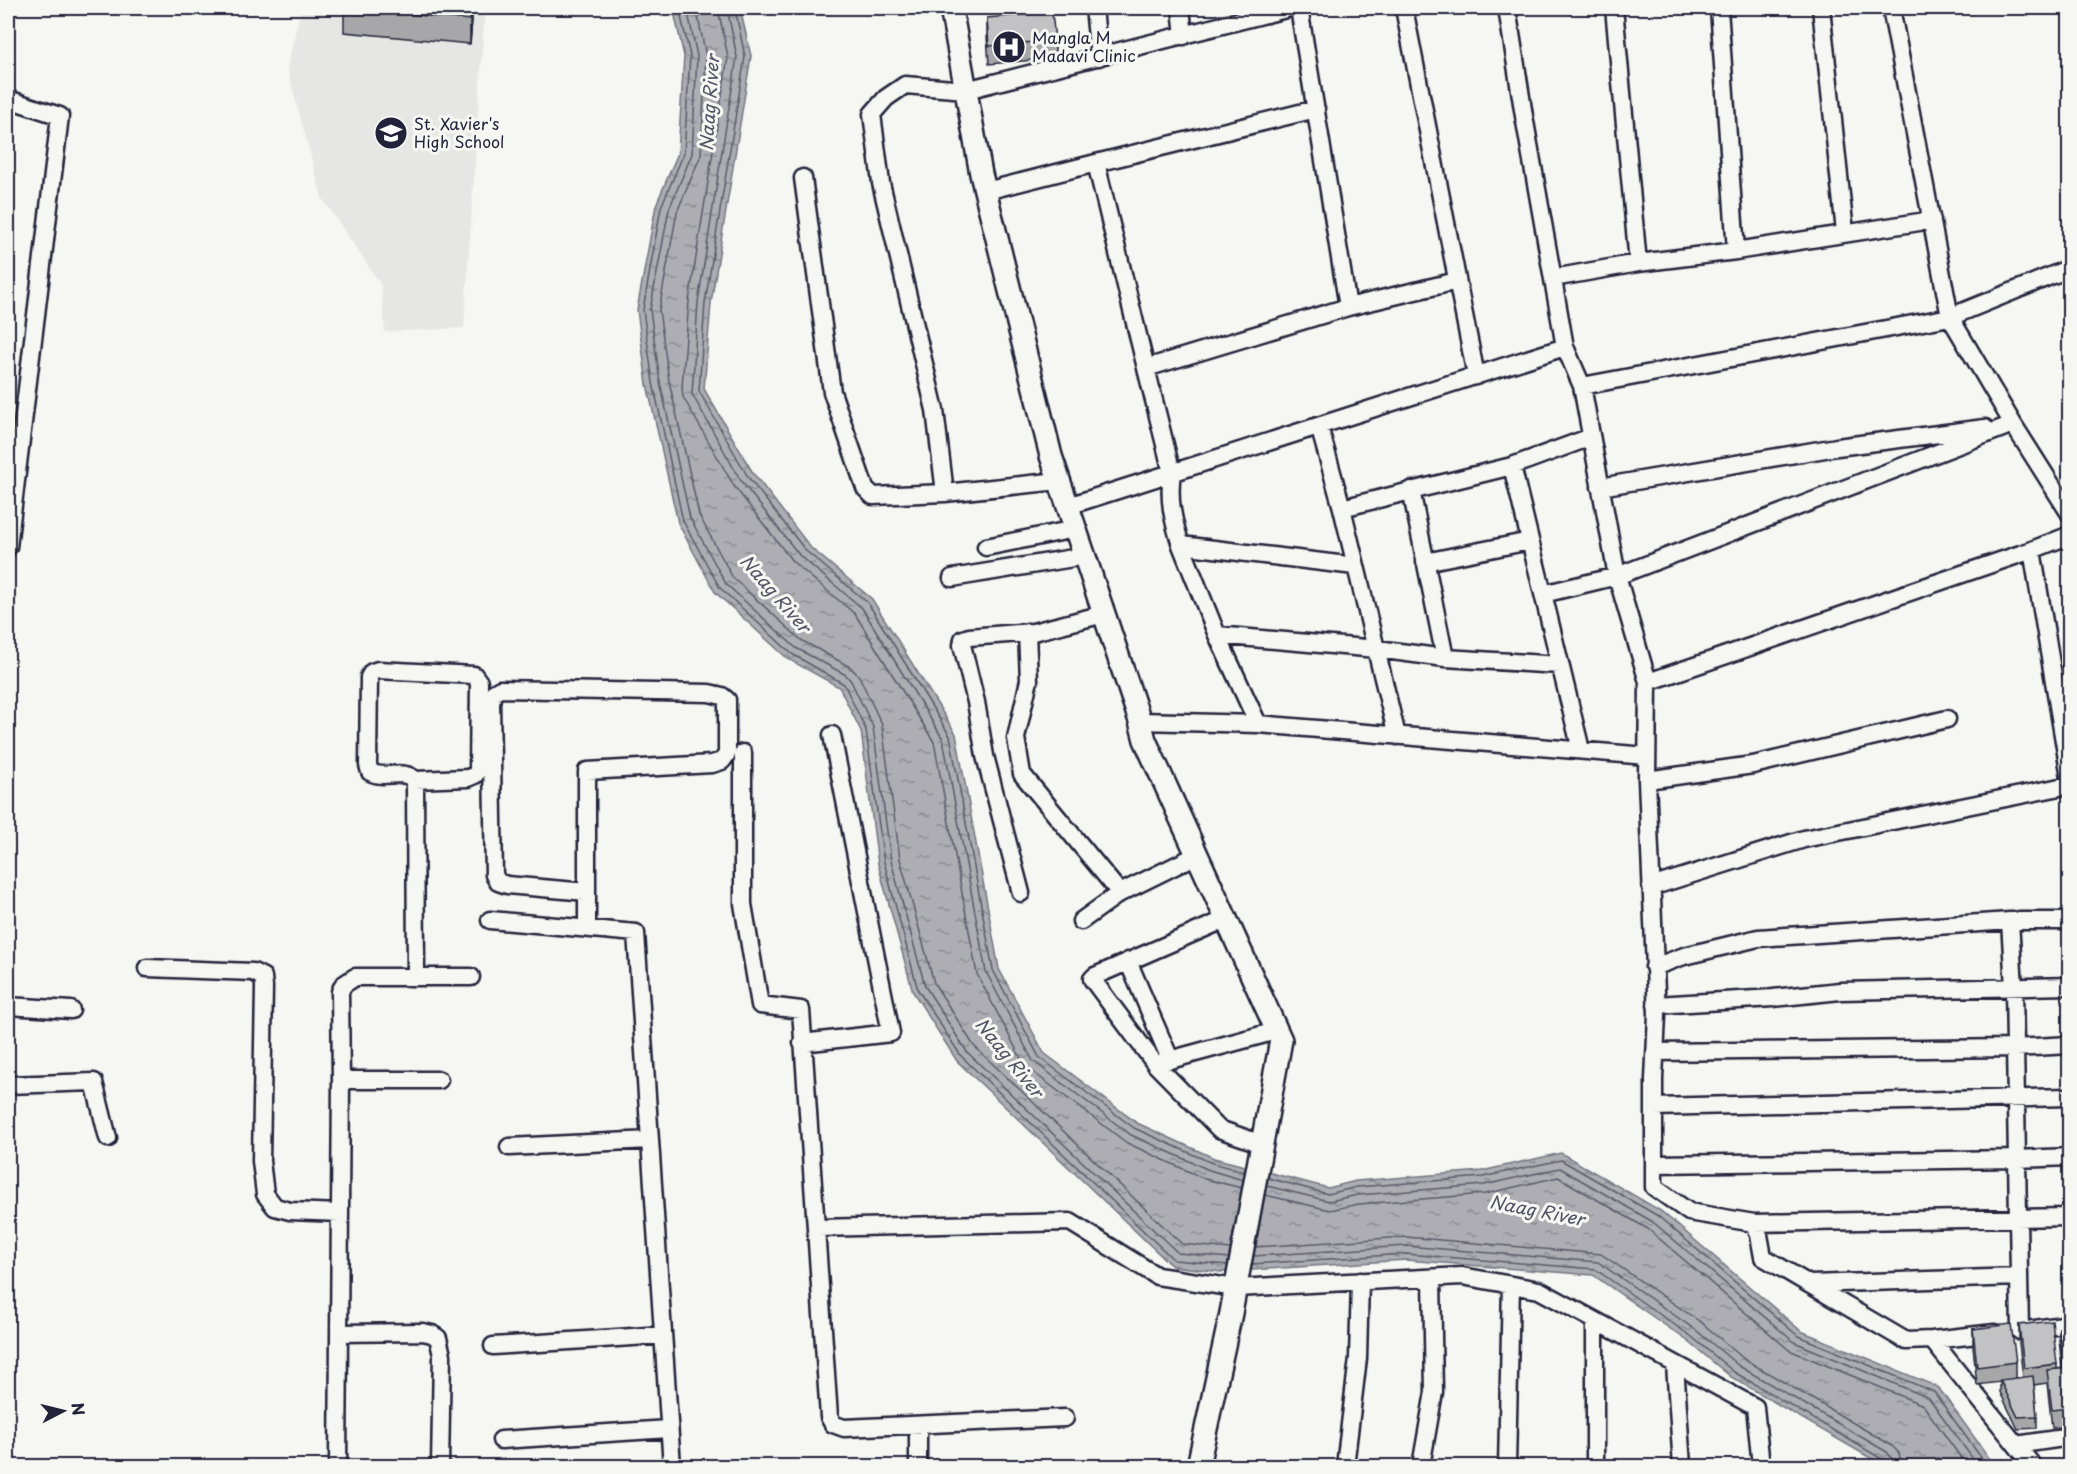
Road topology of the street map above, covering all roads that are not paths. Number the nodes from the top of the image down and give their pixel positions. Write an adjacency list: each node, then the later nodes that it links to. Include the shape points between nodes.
1 (951, 8): 14 (street)
2 (1094, 8): 13 (street)
3 (1181, 8): 12 (street)
4 (1290, 8): 12 (street)
5 (1299, 8): 16 (street)
6 (1404, 8): 26 (street)
7 (1507, 8): 25 (street)
8 (1614, 8): 23 (street)
9 (1719, 8): 22 (street)
10 (1821, 8): 21 (street)
11 (1891, 8): 20 (street)
12 (1184, 36): 13 (street)
13 (1099, 57): 14 (street)
14 (966, 90): 19 (street); 41 (street, via 905,85 872,114 881,183 935,410)
15 (8, 99): 50 (street, via 60,116)
16 (1316, 109): 17 (street); 27 (street)
17 (1096, 163): 19 (street); 30 (street)
18 (803, 178): 41 (street, via 832,392 865,488 873,496)
19 (986, 191): 38 (street)
20 (1932, 220): 21 (street); 28 (street)
21 (1845, 232): 22 (street)
22 (1736, 251): 23 (street)
23 (1638, 263): 25 (street)
24 (2070, 268): 28 (street)
25 (1553, 278): 29 (street)
26 (1457, 280): 27 (street); 31 (street)
27 (1348, 307): 30 (street)
28 (1950, 317): 32 (street); 33 (street)
29 (1565, 347): 31 (street); 32 (street)
30 (1146, 368): 37 (street)
31 (1476, 376): 34 (street)
32 (1582, 386): 35 (street)
33 (2013, 424): 39 (street, via 1837,447); 44 (street); 55 (street)
34 (1319, 426): 37 (street); 43 (street)
35 (1591, 437): 36 (street); 39 (street)
36 (1512, 466): 40 (street); 47 (street)
37 (1172, 473): 42 (street); 48 (street, via 1171,515)
38 (1059, 481): 41 (street); 42 (street)
39 (1600, 487): 55 (street)
40 (1411, 490): 43 (street); 53 (street)
41 (945, 493)
42 (1068, 507): 45 (street)
43 (1342, 508): 54 (street)
44 (2070, 514)
45 (1075, 529): 49 (street); 52 (street)
46 (2070, 535): 51 (street)
47 (1530, 541): 53 (street); 57 (street)
48 (1181, 545): 54 (street); 60 (street)
49 (986, 547)
50 (8, 548)
51 (2032, 550): 64 (street); 73 (street)
52 (1085, 556): 56 (street); 58 (street)
53 (1425, 562): 62 (street)
54 (1355, 566): 61 (street)
55 (1617, 576): 57 (street); 64 (street)
56 (952, 578)
57 (1543, 594): 63 (street)
58 (1104, 614): 59 (street); 66 (street)
59 (1027, 633): 80 (street, via 969,637 963,639 962,645 985,756); 81 (street, via 1029,680 1016,738 1022,774)
60 (1217, 635): 61 (street); 67 (street)
61 (1377, 649): 62 (street); 69 (street)
62 (1445, 658): 63 (street)
63 (1560, 665): 70 (street)
64 (1648, 682): 72 (street)
65 (1947, 719): 75 (street, via 1753,765)
66 (1140, 721): 67 (street); 77 (street)
67 (1258, 724): 69 (street)
68 (832, 735): 99 (street, via 891,1033)
69 (1397, 736): 70 (street)
70 (1581, 750): 72 (street)
71 (743, 753): 99 (street, via 742,904 760,1005 801,1010)
72 (1647, 756): 75 (street)
73 (2070, 777)
74 (415, 780): 74 (street, via 405,774 370,772 369,677 378,670 474,675 479,682 478,771 468,778); 91 (street)
75 (1647, 780): 78 (street)
76 (2070, 785): 78 (street, via 1804,839)
77 (1197, 855): 81 (street); 82 (street)
78 (1651, 887): 89 (street)
79 (587, 892): 79 (street, via 587,771 722,761 727,754 727,700 722,696 500,689 493,693 494,875 498,882 507,885); 87 (street)
80 (1021, 893)
81 (1120, 893): 84 (street)
82 (1226, 919): 88 (street); 98 (street)
83 (490, 920): 87 (street)
84 (1081, 921)
85 (2010, 921): 86 (street); 89 (street, via 1758,938); 94 (street)
86 (2070, 921)
87 (587, 928): 111 (street, via 636,933)
88 (1128, 961): 103 (street); 103 (street, via 1092,979)
89 (1654, 967): 95 (street)
90 (147, 968): 117 (street, via 253,972 262,977 261,1161 265,1194 275,1207 290,1211)
91 (416, 976): 92 (street); 104 (street, via 355,977 343,985)
92 (471, 977)
93 (2070, 986): 94 (street)
94 (2014, 988): 95 (street, via 1840,991); 101 (street)
95 (1656, 1005): 102 (street)
96 (8, 1006): 97 (street)
97 (71, 1010)
98 (1276, 1030): 103 (street); 113 (street, via 1281,1040)
99 (802, 1043): 121 (street)
100 (2070, 1045): 101 (street)
101 (2015, 1048): 102 (street); 108 (street)
102 (1655, 1052): 109 (street)
103 (1163, 1061): 113 (street, via 1219,1129)
104 (341, 1080): 105 (street); 117 (street)
105 (439, 1080)
106 (8, 1085): 110 (street, via 94,1082)
107 (2070, 1097): 108 (street)
108 (2016, 1099): 109 (street); 115 (street)
109 (1654, 1107): 116 (street)
110 (108, 1138)
111 (650, 1140): 112 (street); 132 (street)
112 (509, 1147)
113 (1261, 1148): 127 (street)
114 (2070, 1156): 115 (street)
115 (2017, 1159): 116 (street); 119 (street)
116 (1654, 1164): 120 (street, via 1654,1187 1689,1212)
117 (340, 1214): 131 (street)
118 (2070, 1217): 119 (street)
119 (2018, 1219): 120 (street); 122 (street)
120 (1754, 1223): 125 (street, via 1763,1257)
121 (818, 1228): 127 (street, via 1070,1222 1157,1276); 137 (street, via 829,1417 833,1424 844,1428)
122 (2019, 1277): 125 (street); 130 (street)
123 (1432, 1278): 124 (street); 126 (street, via 1462,1276); 148 (street, via 1434,1392)
124 (1360, 1281): 127 (street); 147 (street, via 1358,1358)
125 (1810, 1284): 133 (street, via 1906,1341)
126 (1511, 1285): 128 (street, via 1539,1290); 149 (street)
127 (1236, 1288): 146 (street)
128 (1595, 1321): 135 (street); 150 (street)
129 (2070, 1324): 130 (street)
130 (2019, 1331): 133 (street)
131 (339, 1333): 142 (street); 143 (street, via 423,1332 438,1338 442,1356)
132 (663, 1335): 134 (street); 138 (street)
133 (1932, 1340): 141 (street)
134 (493, 1346)
135 (1675, 1365): 151 (street); 152 (street, via 1755,1407)
136 (1065, 1418): 137 (street)
137 (918, 1425): 145 (street)
138 (669, 1429): 140 (street); 144 (street)
139 (2070, 1437): 141 (street)
140 (501, 1440)
141 (2016, 1444): 153 (street)
142 (338, 1467)
143 (440, 1467)
144 (672, 1467)
145 (918, 1467)
146 (1198, 1467)
147 (1345, 1467)
148 (1421, 1467)
149 (1507, 1467)
150 (1595, 1467)
151 (1682, 1467)
152 (1761, 1467)
153 (2033, 1467)

